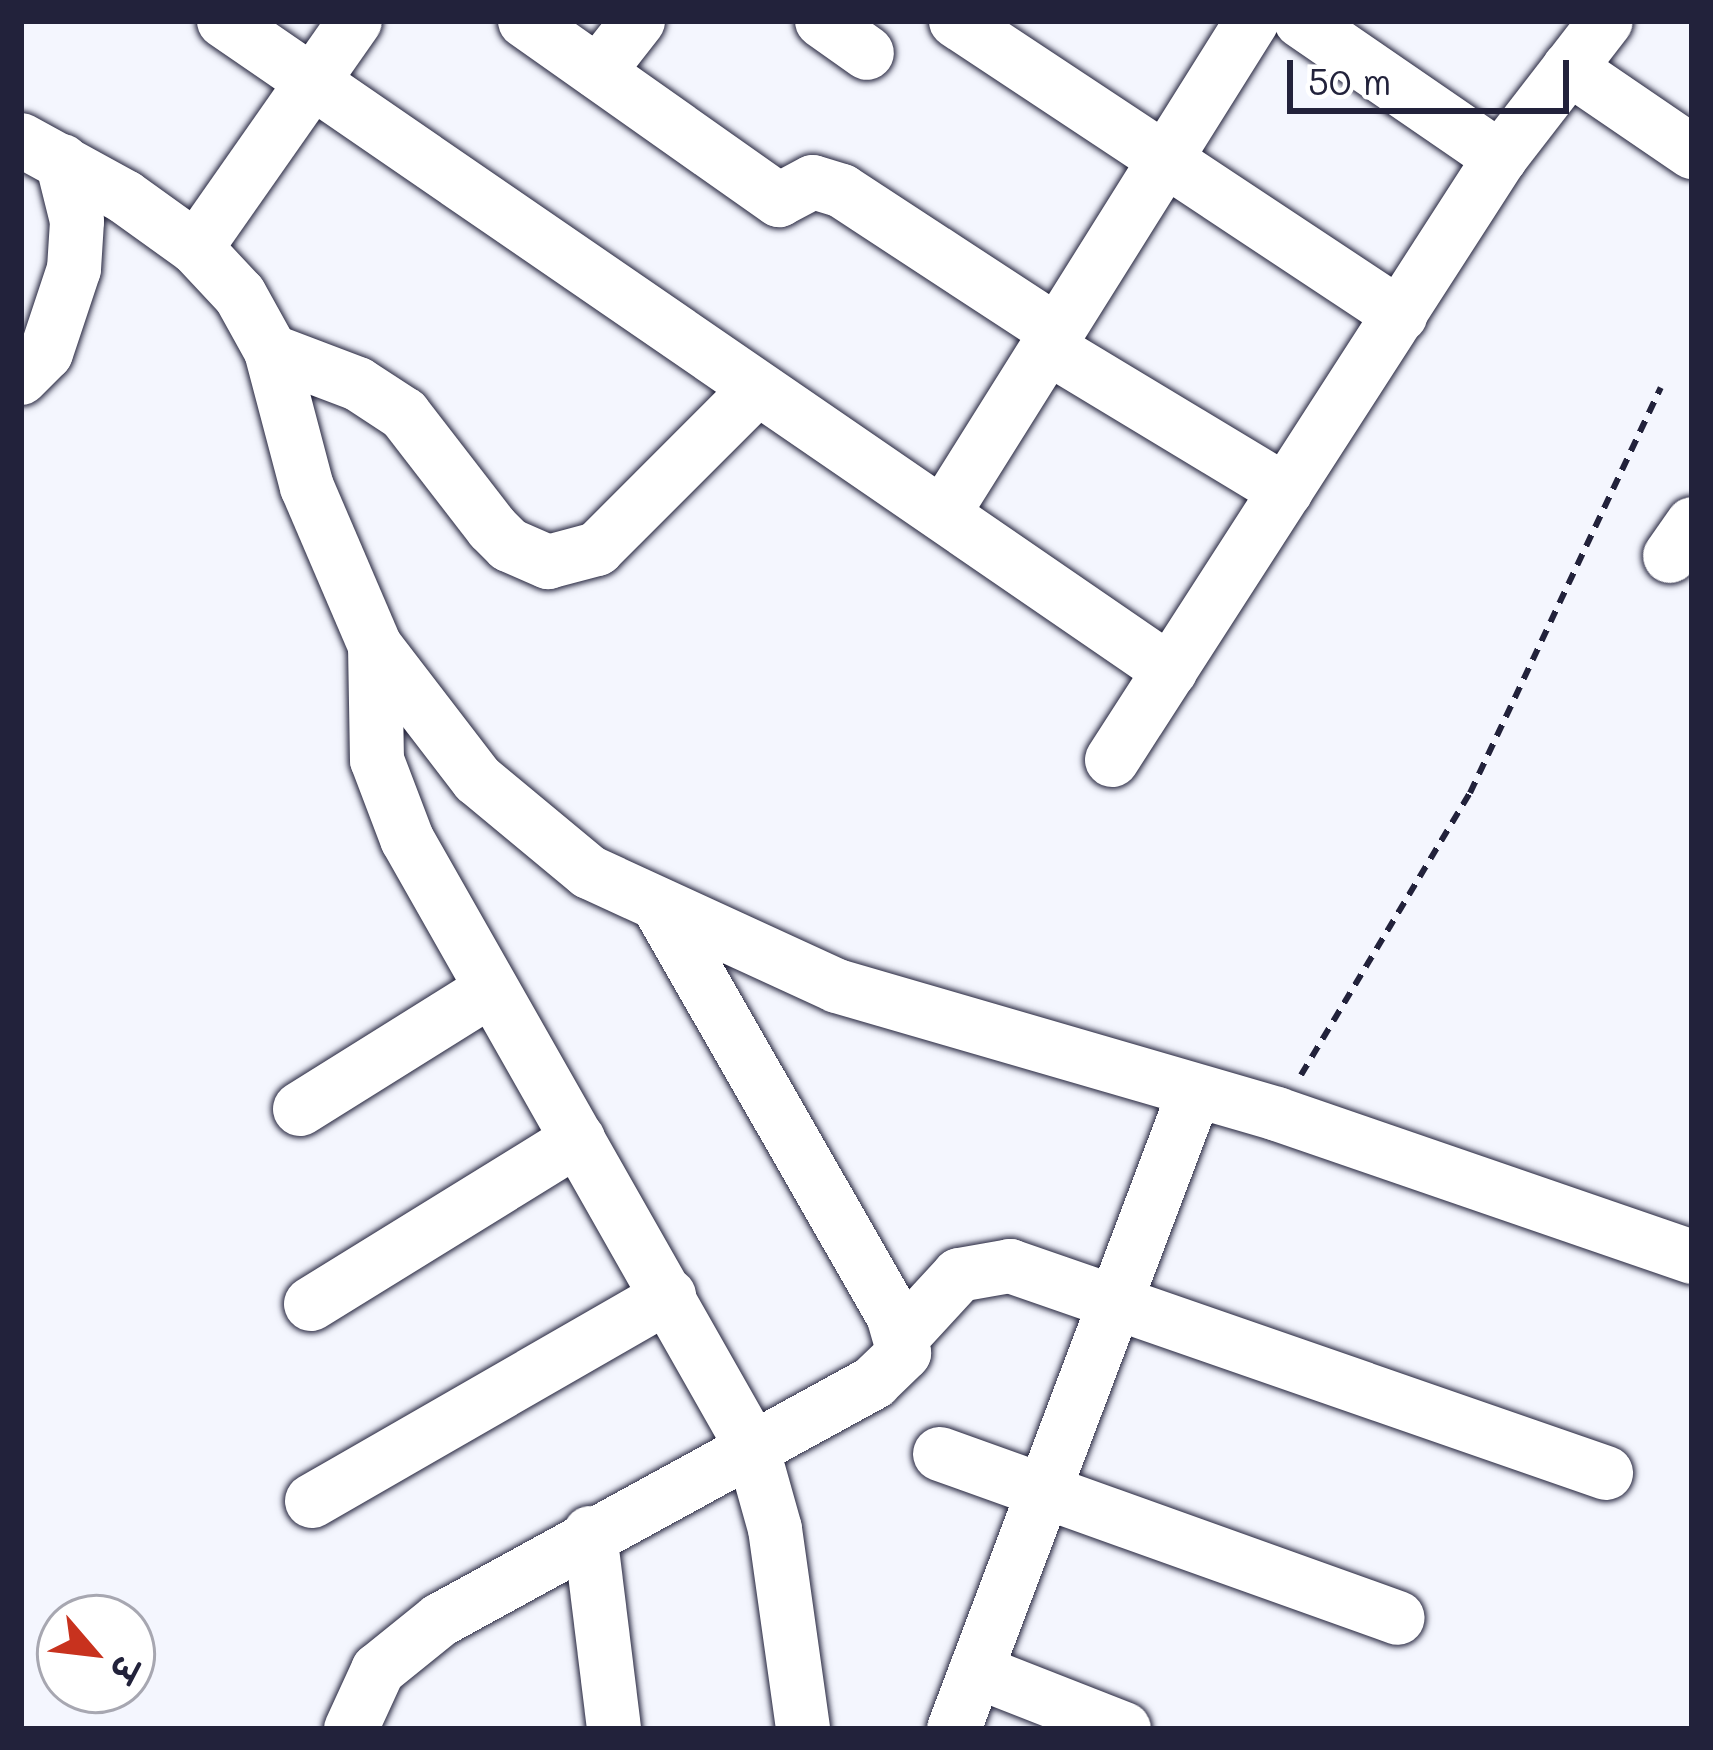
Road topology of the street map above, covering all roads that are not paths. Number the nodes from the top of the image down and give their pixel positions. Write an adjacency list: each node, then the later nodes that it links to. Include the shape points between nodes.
1 (224, 21): 13 (street)
2 (355, 21): 13 (street)
3 (525, 21): 12 (street)
4 (638, 21): 12 (street)
5 (822, 21): 10 (street)
6 (956, 21): 16 (street)
7 (1252, 21): 16 (street)
8 (1301, 21): 17 (street)
9 (1603, 22): 11 (street)
10 (867, 53)
11 (1569, 68): 15 (street); 17 (street)
12 (598, 72): 20 (street, via 779,200 813,182 842,191)
13 (311, 81): 18 (street); 23 (street)
14 (42, 150): 18 (street); 22 (street, via 77,221 74,269 46,352)
15 (1692, 152)
16 (1162, 157): 19 (street); 20 (street)
17 (1500, 158): 19 (street)
18 (196, 248): 21 (street, via 241,295)
19 (1400, 315): 24 (street)
20 (1052, 339): 24 (street); 25 (street)
21 (271, 351): 23 (street, via 379,395 404,414 509,545 548,562 597,549); 26 (street, via 307,487)
22 (21, 378)
23 (756, 390): 25 (street)
24 (1286, 491): 27 (street)
25 (943, 514): 27 (street)
26 (375, 646): 29 (street, via 477,779 589,872); 30 (street, via 372,716 388,797)
27 (1170, 671): 28 (street)
28 (1112, 760)
29 (662, 912): 31 (street, via 837,986); 38 (street)
30 (492, 988): 32 (street); 33 (street)
31 (1195, 1090): 34 (street); 36 (street)
32 (300, 1109)
33 (578, 1139): 35 (street); 37 (street)
34 (1692, 1257)
35 (669, 1296): 39 (street); 43 (street)
36 (1118, 1298): 38 (street, via 991,1266 946,1285); 41 (street); 42 (street)
37 (311, 1304)
38 (903, 1336): 39 (street, via 904,1353 874,1382)
39 (752, 1447): 44 (street); 49 (street, via 775,1529)
40 (940, 1454): 42 (street)
41 (1606, 1473)
42 (1044, 1492): 45 (street); 46 (street)
43 (312, 1501)
44 (590, 1533): 47 (street, via 404,1646 378,1670); 48 (street)
45 (1398, 1618)
46 (976, 1671): 50 (street); 51 (street)
47 (351, 1729)
48 (614, 1729)
49 (803, 1729)
50 (954, 1729)
51 (1124, 1729)

